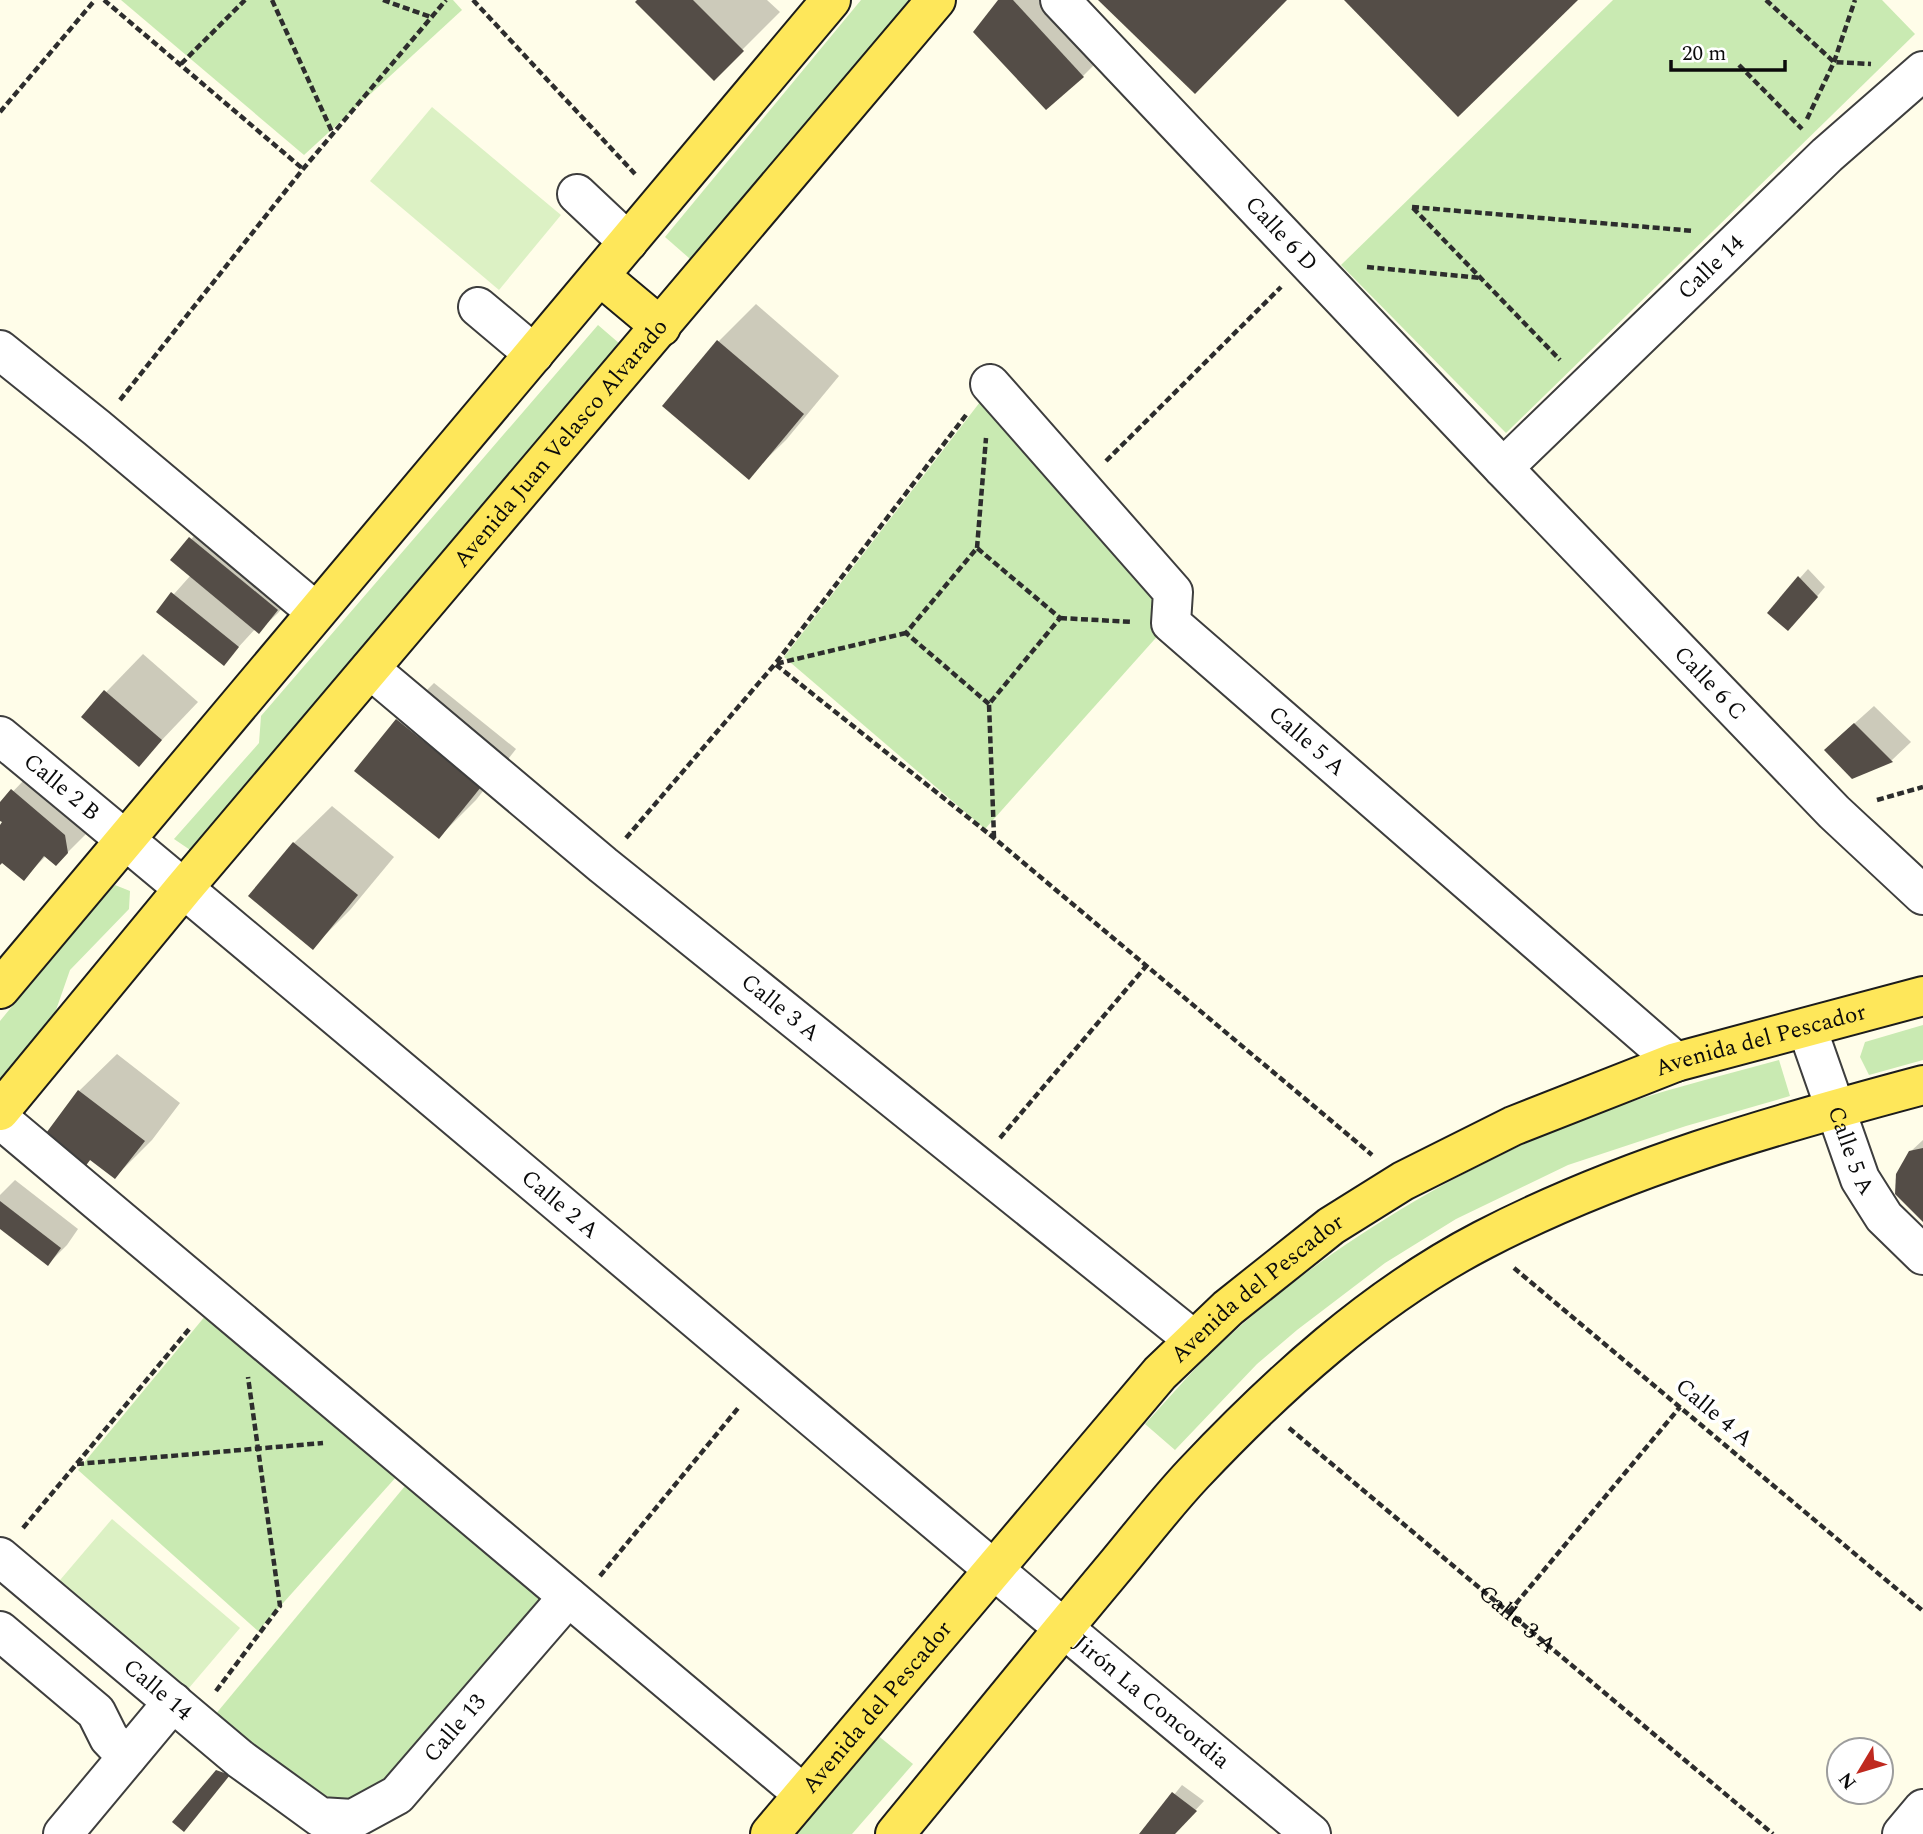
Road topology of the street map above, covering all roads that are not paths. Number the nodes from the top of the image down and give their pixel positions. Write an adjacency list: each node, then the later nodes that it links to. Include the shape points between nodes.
1 (831, 0): 6 (main road)
2 (936, 0): 9 (main road, Avenida Juan Velasco Alvarado)
3 (1060, 0): 13 (street, Calle 6 D)
4 (1923, 71): 13 (street, Calle 14, via 1815,142 1744,235)
5 (577, 194): 6 (street)
6 (628, 242): 7 (main road)
7 (600, 276): 9 (main road); 11 (main road)
8 (478, 307): 11 (street)
9 (661, 327): 15 (main road, Avenida Juan Velasco Alvarado)
10 (0, 350): 14 (street)
11 (534, 354): 14 (main road)
12 (990, 384): 23 (street, Calle 5 A, via 1173,592 1171,623)
13 (1503, 468): 19 (street, Calle 6 C, via 1834,812)
14 (315, 611): 17 (main road)
15 (370, 669): 18 (main road, Avenida Juan Velasco Alvarado); 29 (street, Calle 3 A, via 603,865)
16 (0, 736): 17 (street, Calle 2 B)
17 (125, 839): 18 (street, Calle 2 A); 20 (main road)
18 (184, 888): 26 (main road, Avenida Juan Velasco Alvarado); 31 (street, Calle 2 A)
19 (1923, 895)
20 (0, 989)
21 (1923, 996): 22 (main road, Avenida del Pescador)
22 (1807, 1028): 23 (main road, Avenida del Pescador); 25 (street, Calle 5 A)
23 (1676, 1062): 29 (main road, Avenida del Pescador, via 1513,1126 1403,1181 1331,1226)
24 (1923, 1086): 25 (main road)
25 (1835, 1109): 28 (street, Calle 5 A, via 1860,1179 1884,1217); 33 (main road, via 1689,1152 1556,1205 1419,1278 1308,1362 1262,1405 1191,1476)
26 (0, 1111)
27 (0, 1119): 32 (street)
28 (1923, 1255)
29 (1194, 1340): 31 (main road, Avenida del Pescador, via 1160,1373)
30 (8, 1546): 35 (street, Calle 14)
31 (993, 1571): 33 (street, Jirón La Concordia); 37 (main road, Avenida del Pescador)
32 (572, 1600): 37 (street); 39 (street, Calle 13, via 397,1795 353,1819)
33 (1063, 1629): 42 (main road); 43 (street, Jirón La Concordia)
34 (0, 1631): 36 (street, via 96,1712 109,1738)
35 (183, 1711): 36 (street); 39 (street, Calle 14)
36 (127, 1757): 40 (street)
37 (803, 1794): 41 (main road, Avenida del Pescador)
38 (1923, 1809): 44 (street)
39 (320, 1818)
40 (63, 1834)
41 (770, 1834)
42 (895, 1834)
43 (1311, 1834)
44 (1902, 1834)

